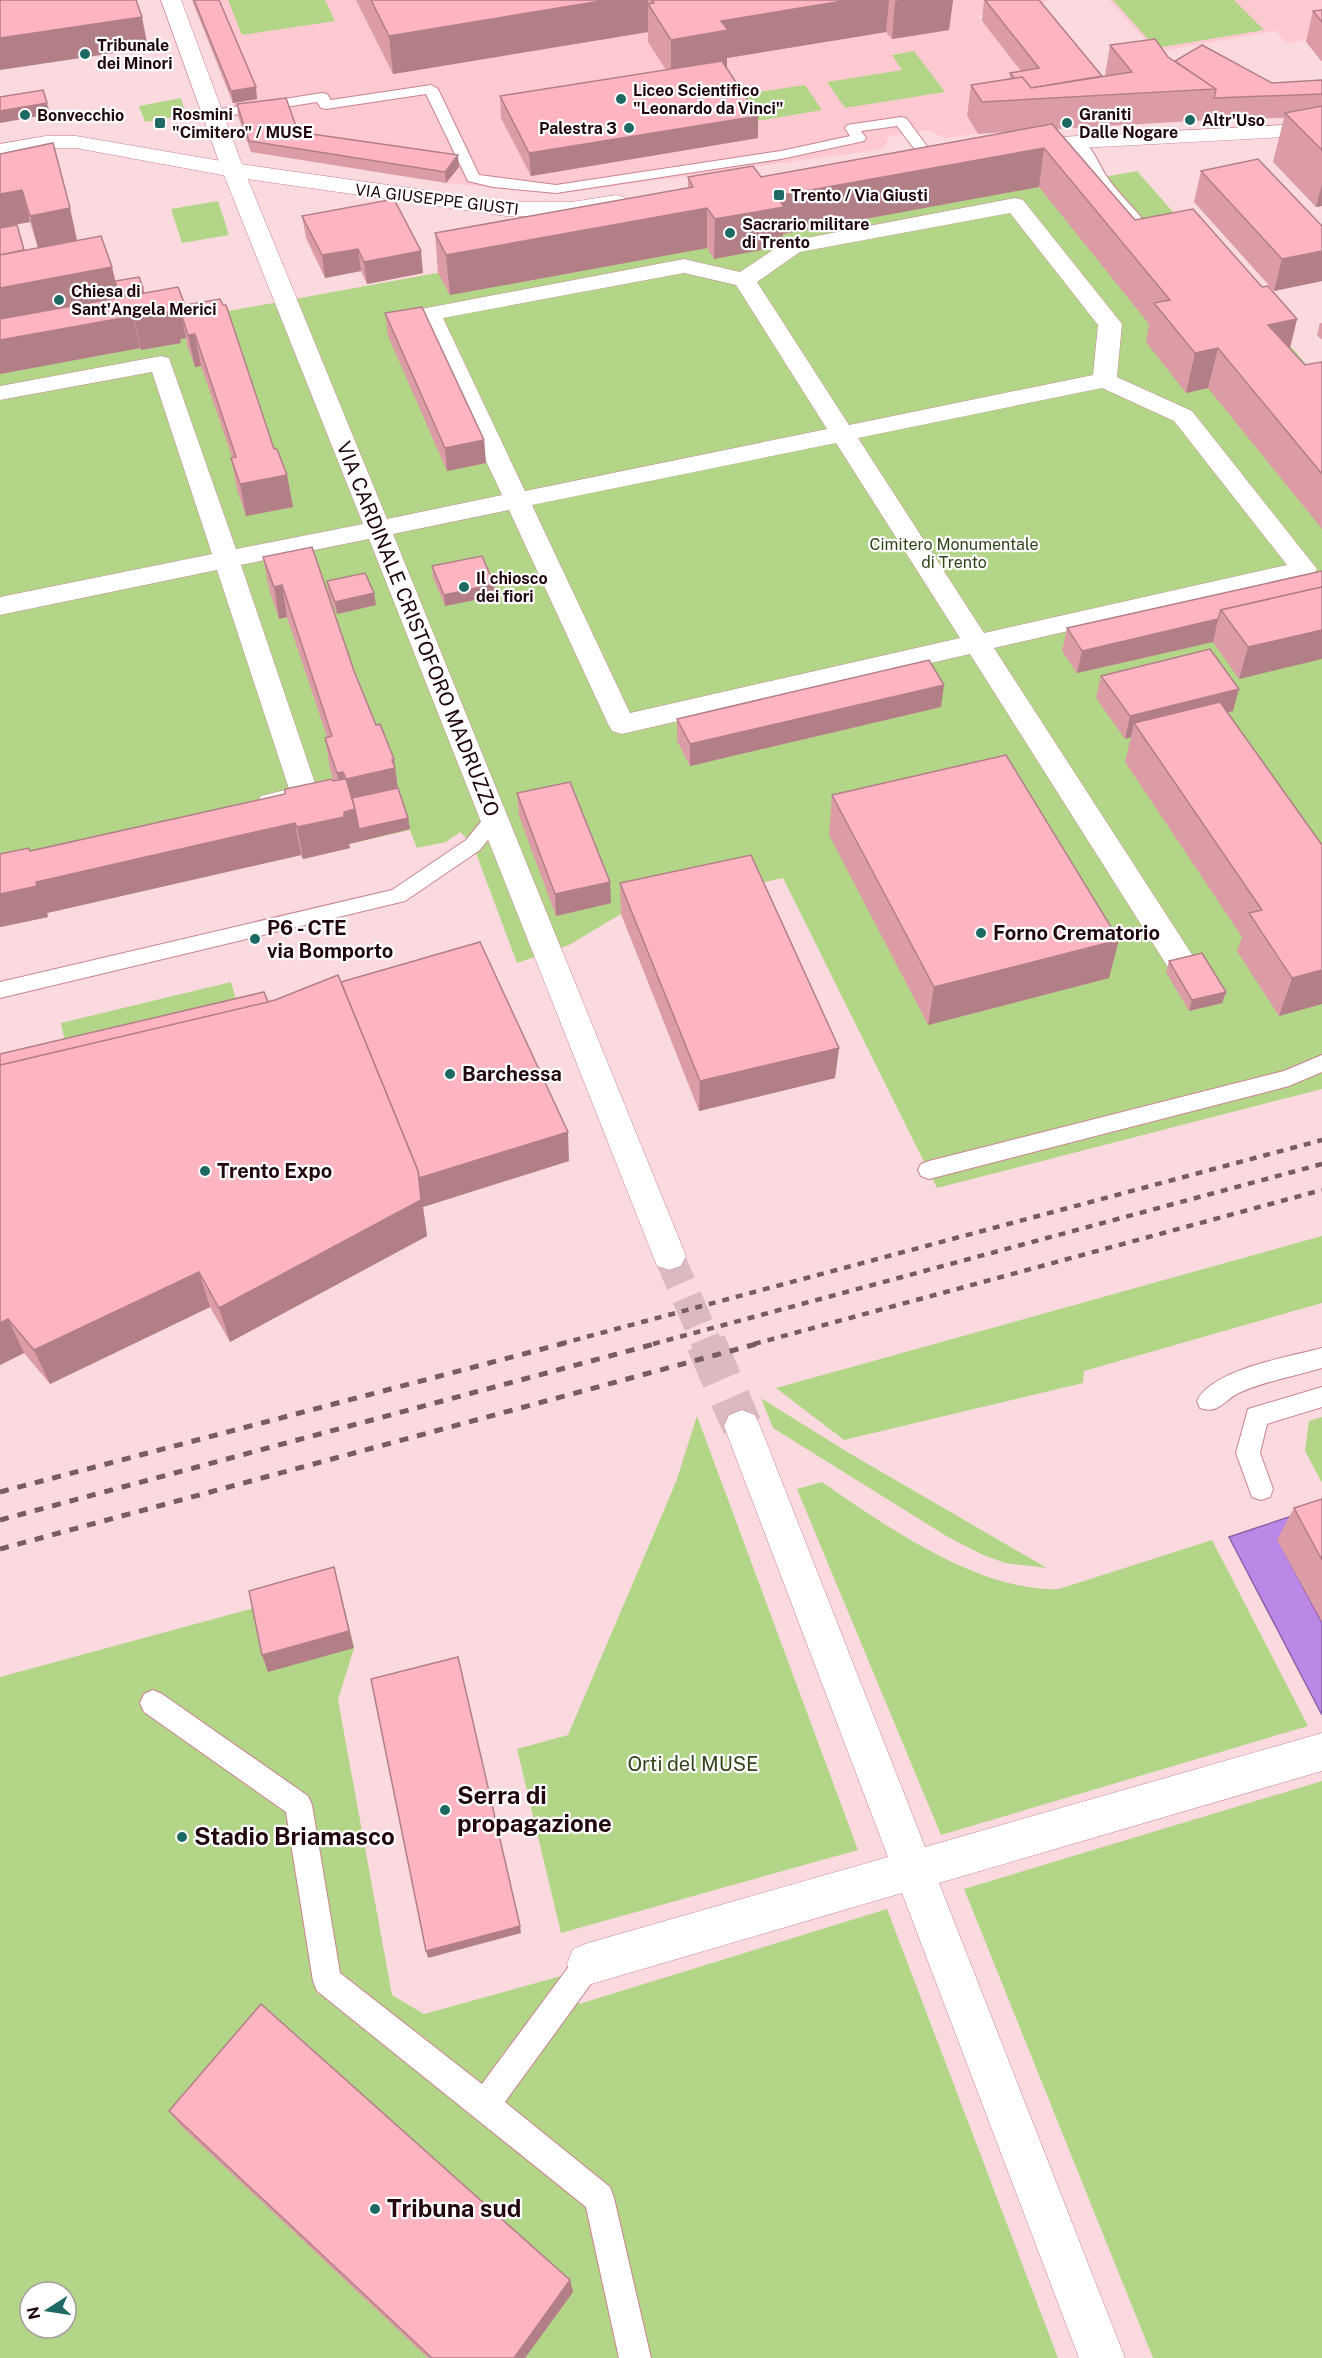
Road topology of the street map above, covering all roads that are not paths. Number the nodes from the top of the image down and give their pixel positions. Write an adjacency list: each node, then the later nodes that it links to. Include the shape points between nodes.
1 (171, 0): 2 (street, VIA CARDINALE CRISTOFORO MADRUZZO)
2 (214, 114): 7 (lane, via 322,97 326,105 431,89 473,178 556,189 781,155 859,138 852,128 902,120); 8 (street, VIA CARDINALE CRISTOFORO MADRUZZO)
3 (1322, 129): 4 (street)
4 (1076, 142): 5 (street); 10 (lane, via 1141,228)
5 (998, 148)
6 (0, 150): 8 (street, VIA GIUSEPPE GIUSTI, via 46,142 76,142)
7 (927, 157)
8 (233, 170): 9 (street, VIA GIUSEPPE GIUSTI, via 507,210 572,208); 16 (street, VIA CARDINALE CRISTOFORO MADRUZZO)
9 (638, 199)
10 (1151, 230)
11 (744, 280): 12 (street, via 793,248 1015,205 1110,324); 14 (street); 15 (street, via 684,266 429,314)
12 (1105, 380): 14 (street); 19 (street, via 1183,416 1304,569)
13 (0, 393): 17 (street, via 161,363)
14 (841, 433): 15 (street); 19 (street)
15 (517, 500): 16 (street); 19 (street, via 622,724)
16 (378, 528): 17 (street); 21 (street, VIA CARDINALE CRISTOFORO MADRUZZO)
17 (227, 559): 18 (street); 20 (street, via 305,795)
18 (0, 606)
19 (976, 644): 22 (street)
20 (249, 808)
21 (495, 818): 23 (lane, via 473,845 398,896); 26 (street, VIA CARDINALE CRISTOFORO MADRUZZO)
22 (1182, 964)
23 (0, 990)
24 (1322, 1063): 25 (lane, via 1289,1078)
25 (929, 1170)
26 (669, 1256)
27 (1322, 1358): 29 (lane, via 1232,1384)
28 (1322, 1397): 31 (lane, via 1257,1417 1248,1453)
29 (1209, 1401)
30 (742, 1426): 34 (street)
31 (1261, 1489)
32 (153, 1703): 36 (lane, via 298,1805 327,1981)
33 (1322, 1752): 34 (street)
34 (914, 1870): 35 (street); 38 (street)
35 (588, 1964): 36 (lane)
36 (485, 2105): 37 (lane, via 599,2198)
37 (635, 2358)
38 (1102, 2358)

